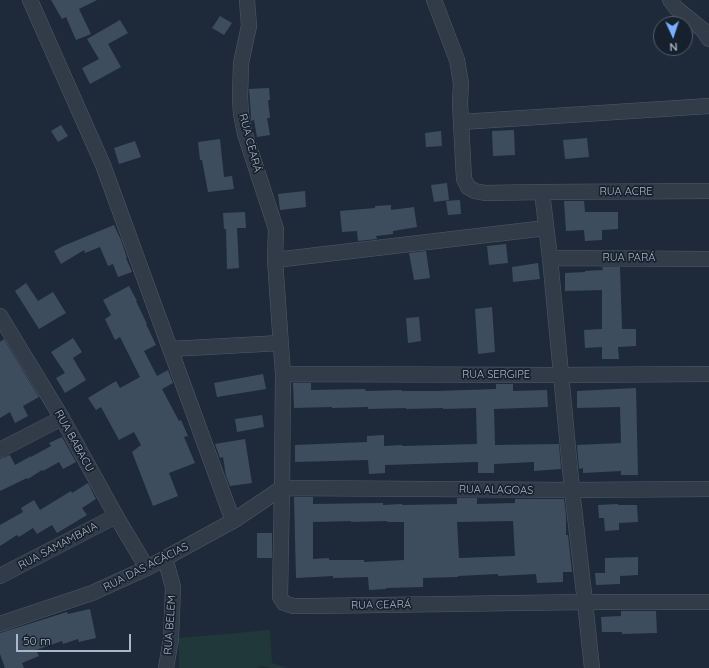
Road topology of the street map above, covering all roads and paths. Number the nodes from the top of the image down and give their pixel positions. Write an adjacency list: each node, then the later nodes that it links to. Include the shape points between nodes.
1 (30, 0): 16 (street, via 103,165)
2 (247, 0): 13 (street, RUA CEARÁ, via 249,26 241,63 241,114 276,229)
3 (434, 0): 7 (street, RUA ACRE, via 457,60 462,83)
4 (670, 0): 5 (street, via 703,30)
5 (709, 39)
6 (709, 106): 7 (street)
7 (461, 122): 9 (street, RUA ACRE, via 464,179 468,187 485,193)
8 (709, 191): 9 (street, RUA ACRE)
9 (542, 192): 10 (street)
10 (546, 228): 11 (street); 13 (street)
11 (550, 258): 12 (street, RUA PARÁ); 19 (street)
12 (709, 259)
13 (275, 260): 15 (street, RUA CEARÁ)
14 (1, 320): 20 (street, RUA BABACU)
15 (281, 343): 16 (street); 17 (street, RUA CEARÁ)
16 (170, 349): 26 (street)
17 (283, 374): 19 (street, RUA SERGIPE); 22 (street, RUA CEARÁ)
18 (709, 374): 19 (street, RUA SERGIPE)
19 (560, 375): 24 (street)
20 (62, 418): 21 (street); 25 (street, RUA BABACU)
21 (0, 450)
22 (282, 488): 24 (street, RUA ALAGOAS); 26 (street, RUA DAS ACÁCIAS); 30 (street, RUA CEARÁ, via 280,597 284,603 312,606)
23 (709, 489): 24 (street, RUA ALAGOAS)
24 (572, 490): 30 (street)
25 (116, 516): 28 (street, RUA BABACU); 29 (street, RUA SAMAMBAIA)
26 (233, 521): 27 (street, RUA DAS ACÁCIAS)
27 (165, 558): 28 (street, RUA DAS ACÁCIAS); 33 (street, RUA BELEM, via 172,587 171,639)
28 (147, 568): 32 (street, RUA DAS ACÁCIAS, via 92,593)
29 (0, 576)
30 (586, 602): 31 (street, RUA CEARÁ); 34 (street)
31 (709, 602)
32 (0, 624)
33 (166, 668)
34 (592, 668)

